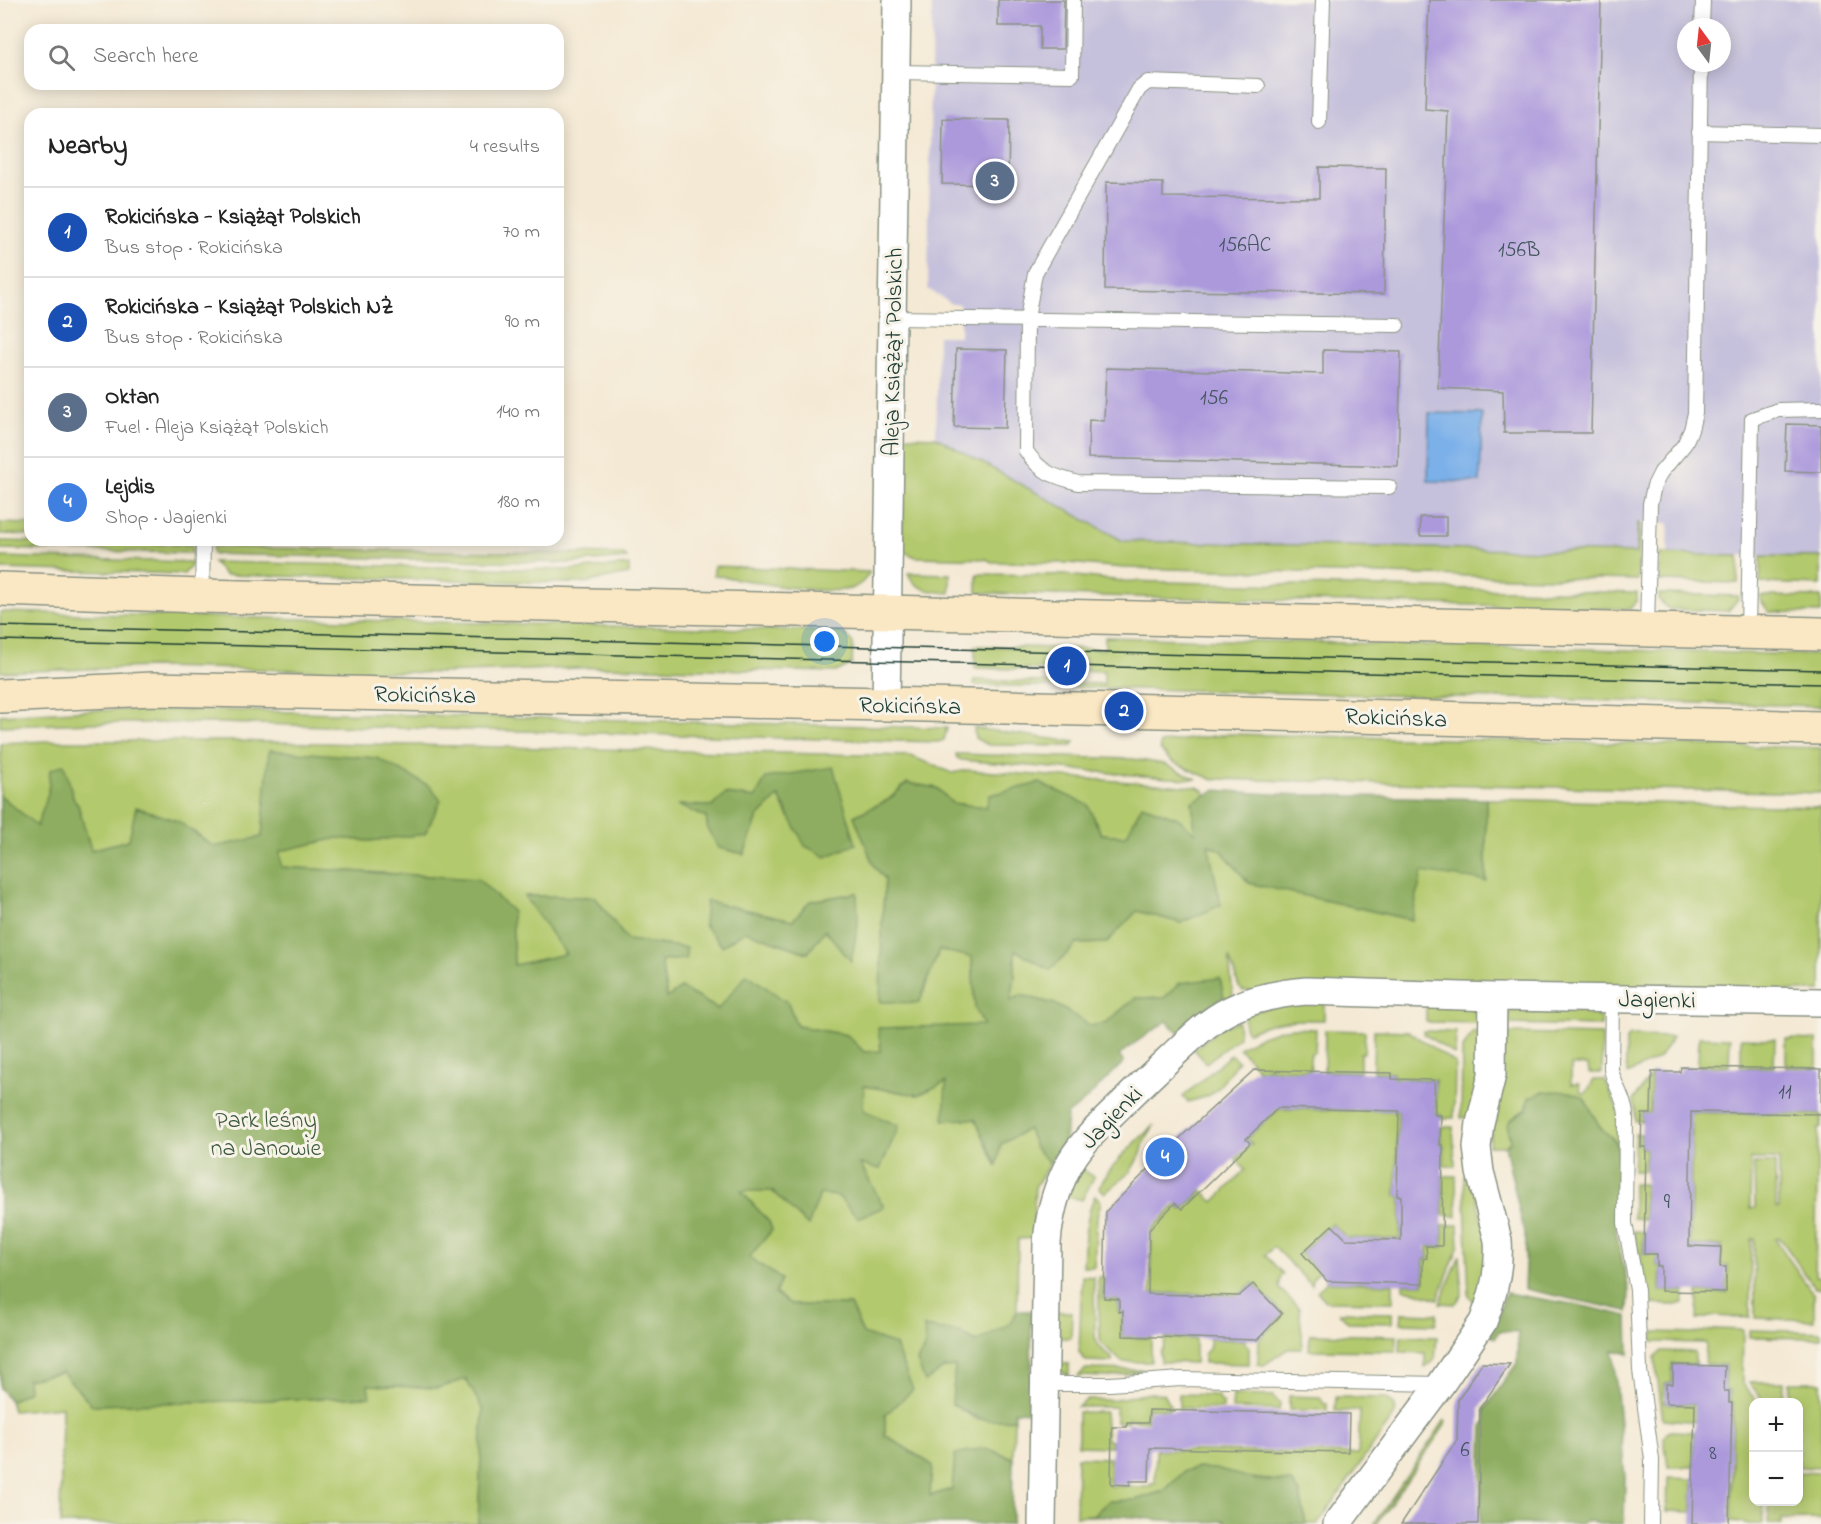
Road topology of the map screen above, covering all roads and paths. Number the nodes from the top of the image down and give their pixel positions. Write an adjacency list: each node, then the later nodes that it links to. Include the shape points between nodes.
1 (897, 0): 6 (street, Aleja Książąt Polskich)
2 (1073, 0): 6 (lane, via 1072,75)
3 (1323, 0): 9 (lane)
4 (1703, 0): 5 (lane)
5 (1702, 18)
6 (896, 72): 12 (street, Aleja Książąt Polskich)
7 (1701, 72): 10 (lane)
8 (1258, 86): 13 (lane, via 1148,82 1139,89 1035,273)
9 (1319, 122)
10 (1700, 132): 11 (lane); 21 (lane, via 1695,413 1684,445 1654,486 1650,504)
11 (1821, 135)
12 (892, 318): 13 (lane); 20 (street, Aleja Książąt Polskich)
13 (1027, 319): 14 (lane); 16 (lane, via 1026,451 1049,475 1078,483)
14 (1397, 325)
15 (1821, 410): 22 (lane, via 1778,410 1752,419)
16 (1389, 487)
17 (203, 546): 19 (lane)
18 (0, 589): 19 (main road)
19 (202, 596): 20 (main road)
20 (888, 612): 21 (main road); 25 (street, Aleja Książąt Polskich)
21 (1647, 630): 22 (main road)
22 (1748, 632): 23 (main road)
23 (1821, 634)
24 (0, 696): 25 (main road, Rokicińska, via 153,689)
25 (885, 704): 26 (main road, Rokicińska)
26 (1821, 728)
27 (1493, 997): 28 (street, Jagienki); 30 (street, Jagienki, via 1291,992 1239,1006 1193,1036 1088,1138 1068,1167 1048,1229); 31 (street, via 1492,1075 1477,1147 1498,1240 1497,1264 1483,1322)
28 (1612, 999): 29 (street, Jagienki); 34 (lane, via 1611,1069 1626,1115 1625,1223 1637,1290 1640,1370 1652,1460)
29 (1821, 1002)
30 (1044, 1384): 31 (lane, via 1181,1379); 32 (street, Jagienki)
31 (1441, 1384): 33 (street)
32 (1042, 1524)
33 (1337, 1524)
34 (1651, 1524)

